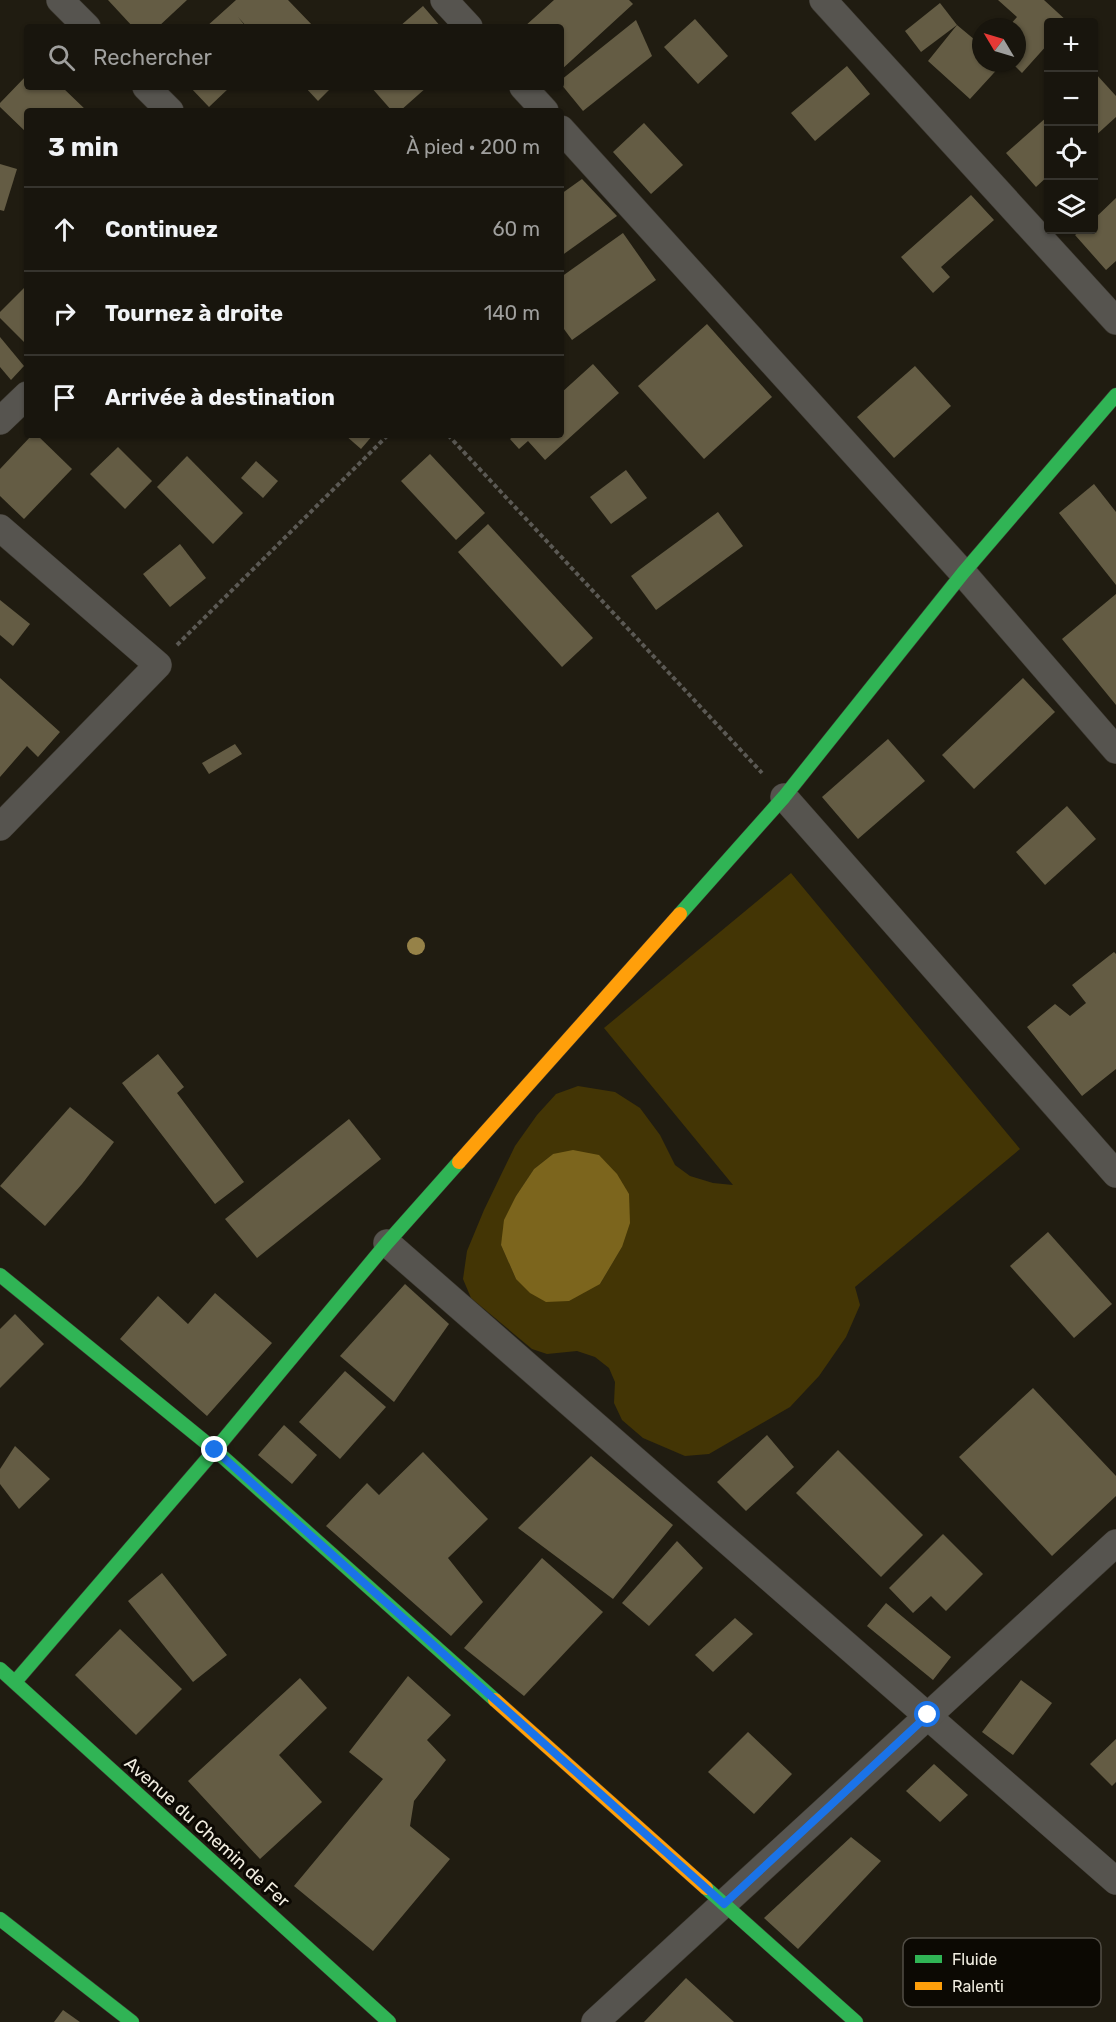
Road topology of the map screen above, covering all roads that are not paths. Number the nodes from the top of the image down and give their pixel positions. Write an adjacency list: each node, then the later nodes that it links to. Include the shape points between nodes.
1 (60, 0): 4 (street)
2 (444, 0): 5 (street)
3 (824, 0): 11 (street)
4 (84, 24)
5 (466, 24)
6 (149, 90): 8 (street)
7 (526, 90): 9 (street)
8 (167, 108)
9 (542, 108)
10 (564, 132): 16 (street)
11 (1116, 321)
12 (1116, 395): 16 (street)
13 (24, 398): 14 (street)
14 (0, 421)
15 (0, 528): 19 (street, via 158,665)
16 (963, 573): 17 (street); 18 (street)
17 (1116, 750)
18 (784, 796): 20 (street); 21 (street)
19 (0, 827)
20 (1116, 1174)
21 (387, 1243): 23 (street); 27 (street)
22 (0, 1275): 23 (street)
23 (215, 1450): 26 (street); 29 (street)
24 (1116, 1543): 27 (street)
25 (0, 1669): 26 (street, Avenue du Chemin de Fer)
26 (15, 1682): 32 (street, Avenue du Chemin de Fer)
27 (928, 1715): 28 (street); 29 (street)
28 (1116, 1881)
29 (724, 1904): 33 (street); 34 (street)
30 (0, 1919): 31 (street)
31 (132, 2022)
32 (389, 2022)
33 (595, 2022)
34 (856, 2022)

